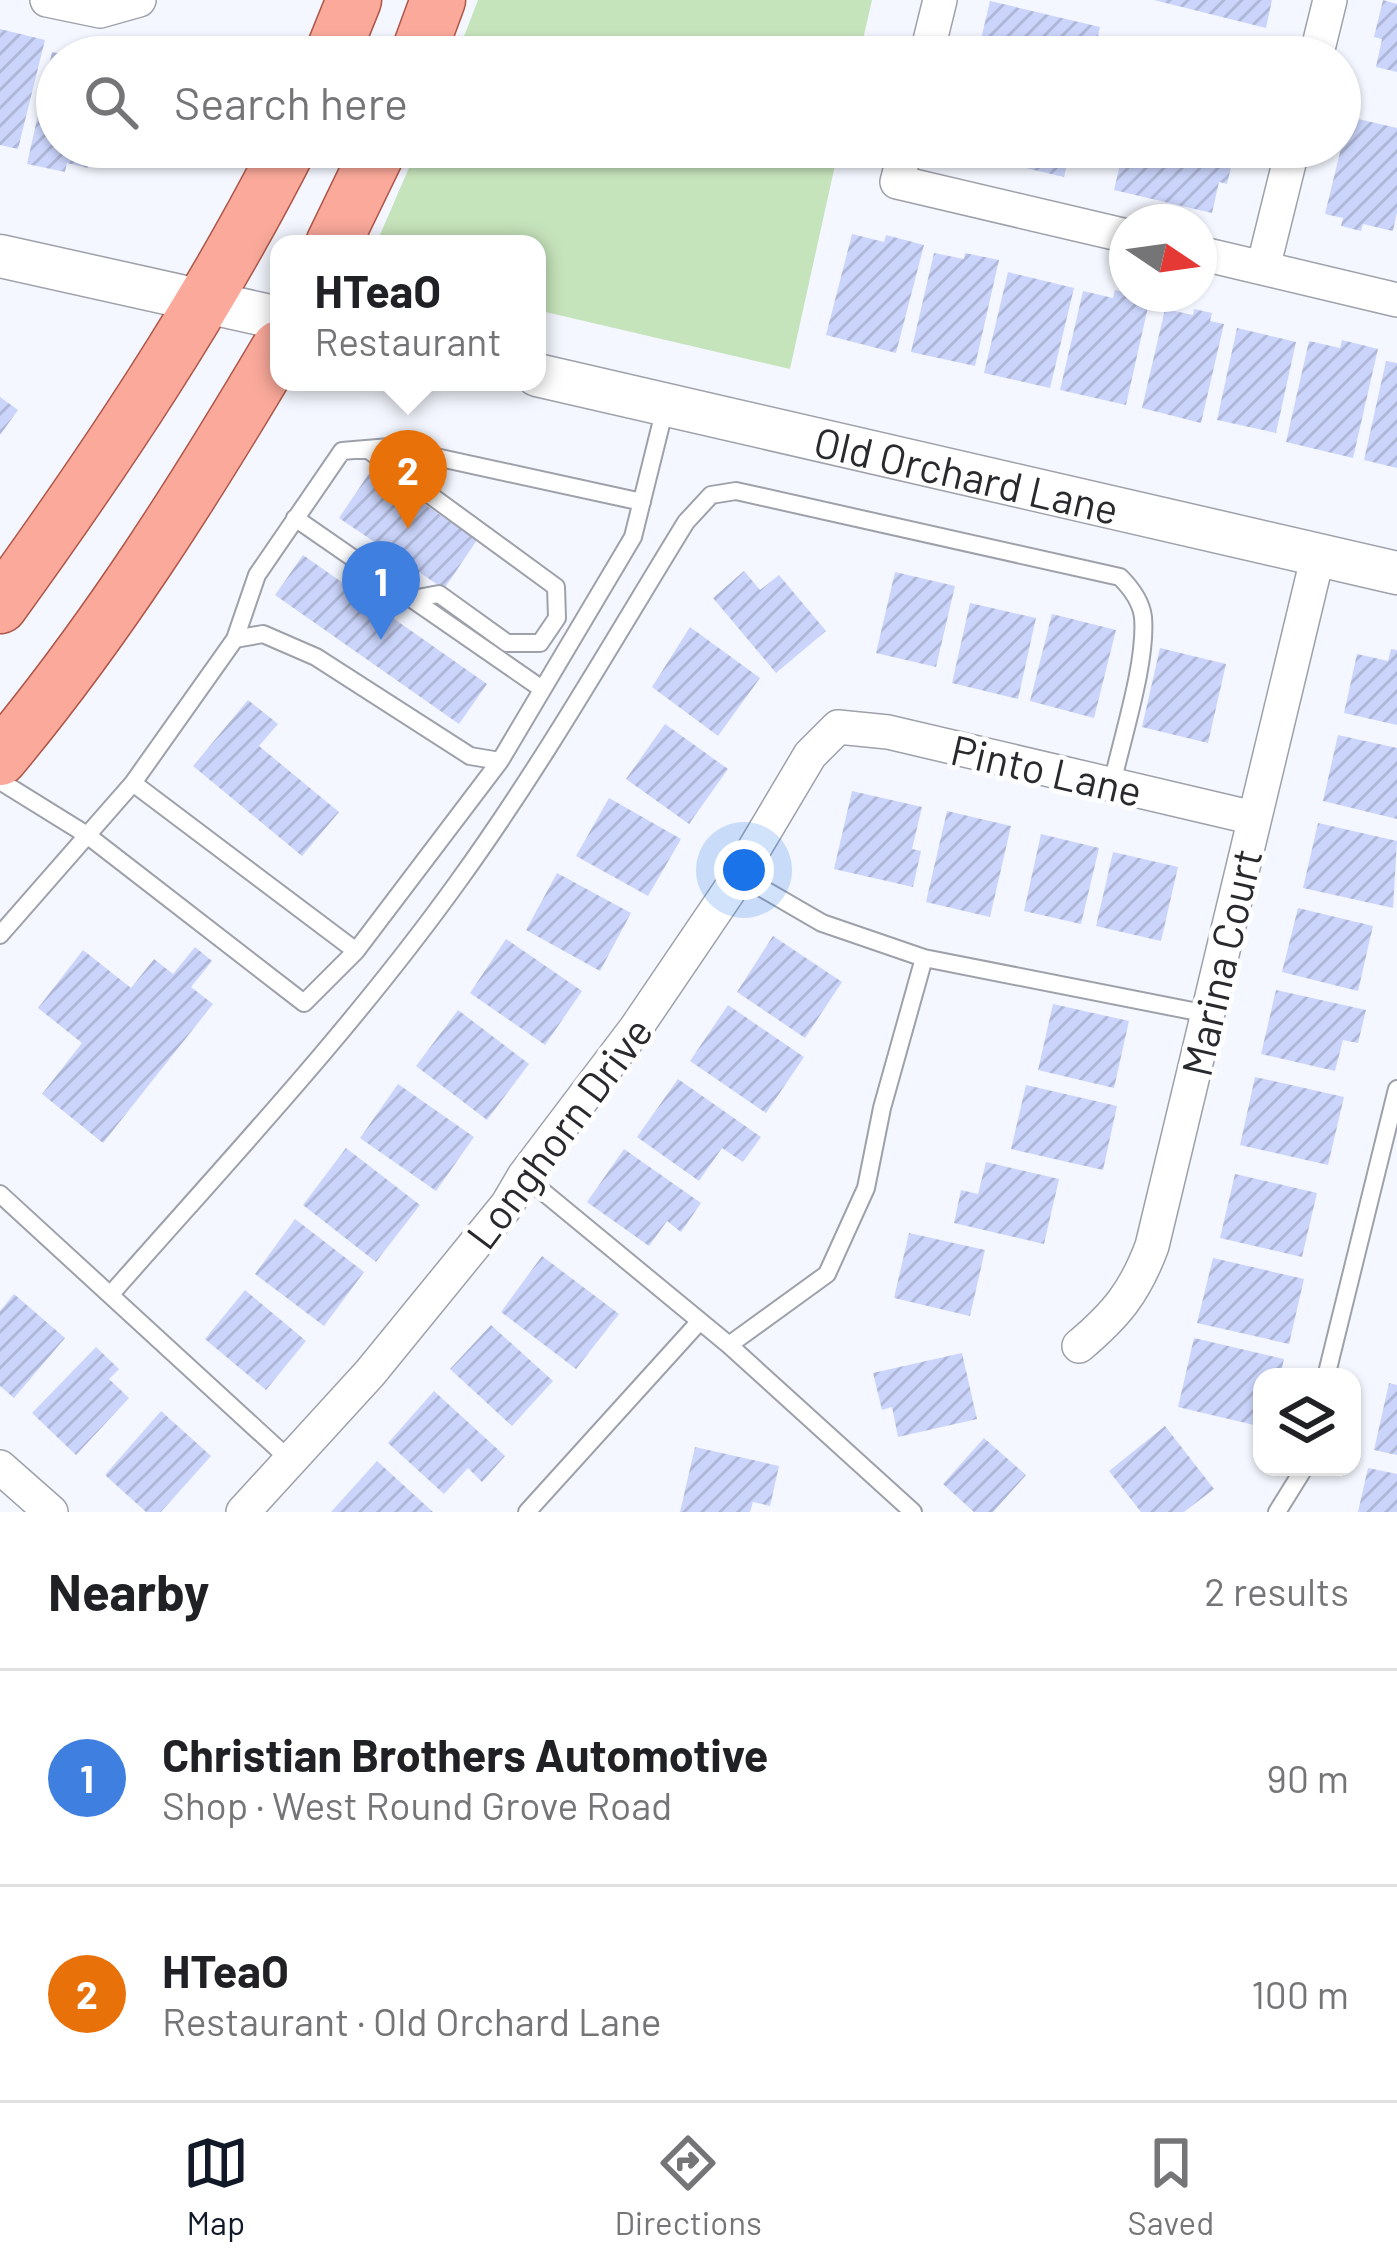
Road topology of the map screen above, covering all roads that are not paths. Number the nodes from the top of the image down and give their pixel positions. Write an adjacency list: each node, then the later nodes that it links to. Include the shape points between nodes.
1 (47, 0): 2 (street, via 100,11)
2 (140, 0)
3 (354, 0): 7 (main road)
4 (438, 0): 8 (main road)
5 (940, 0): 9 (street)
6 (1330, 0): 10 (street)
7 (340, 36)
8 (425, 36)
9 (931, 36)
10 (1321, 36)
11 (278, 168): 21 (main road)
12 (370, 168): 16 (main road)
13 (901, 168): 15 (street, via 897,182)
14 (1289, 168): 19 (street)
15 (1109, 232)
16 (337, 235)
17 (0, 256): 21 (street)
18 (1217, 257): 19 (street)
19 (1263, 268): 20 (street)
20 (1397, 300)
21 (205, 302): 22 (street); 32 (main road)
22 (270, 316)
23 (270, 363): 36 (main road, via 54,695)
24 (546, 377): 25 (street, Old Orchard Lane)
25 (667, 403): 27 (lane); 29 (street, Old Orchard Lane)
26 (368, 449): 27 (lane, via 390,447); 28 (lane, via 342,451); 31 (lane, via 556,587 557,618 540,643 507,643 440,594)
27 (642, 502): 34 (lane, via 633,537)
28 (296, 518): 31 (lane); 33 (lane, via 256,575)
29 (1318, 554): 30 (street, Old Orchard Lane); 41 (street, Marina Court)
30 (1397, 573)
31 (412, 599): 34 (lane)
32 (0, 606)
33 (235, 639): 37 (lane, via 263,634 316,656 470,756); 39 (lane)
34 (542, 689): 37 (lane)
35 (838, 727): 40 (street, Pinto Lane); 43 (street, Longhorn Drive, via 810,755)
36 (0, 758)
37 (500, 761): 45 (lane)
38 (0, 782): 42 (lane)
39 (133, 783): 42 (lane); 45 (lane)
40 (1112, 784): 41 (street, Pinto Lane); 51 (lane, via 1143,614 1120,577 736,491 711,495 686,522 548,753 456,884 353,1018)
41 (1254, 818): 47 (street, Marina Court)
42 (87, 835): 44 (lane); 45 (lane, via 304,1003)
43 (739, 875): 46 (lane, via 822,923); 49 (street, Longhorn Drive)
44 (0, 935)
45 (356, 951)
46 (924, 958): 47 (lane); 53 (lane, via 866,1188 827,1274)
47 (1208, 1014): 54 (street, Marina Court, via 1141,1278 1116,1315)
48 (1397, 1089): 55 (lane)
49 (524, 1176): 52 (lane); 56 (street, Longhorn Drive, via 370,1373)
50 (0, 1194): 51 (lane)
51 (111, 1294): 56 (lane)
52 (700, 1321): 53 (lane); 61 (lane)
53 (729, 1345): 62 (lane)
54 (1079, 1346)
55 (1328, 1368)
56 (290, 1460): 60 (street, Longhorn Drive)
57 (1, 1469): 59 (street)
58 (1299, 1476): 63 (lane)
59 (51, 1512)
60 (243, 1512)
61 (526, 1512)
62 (913, 1512)
63 (1277, 1512)

